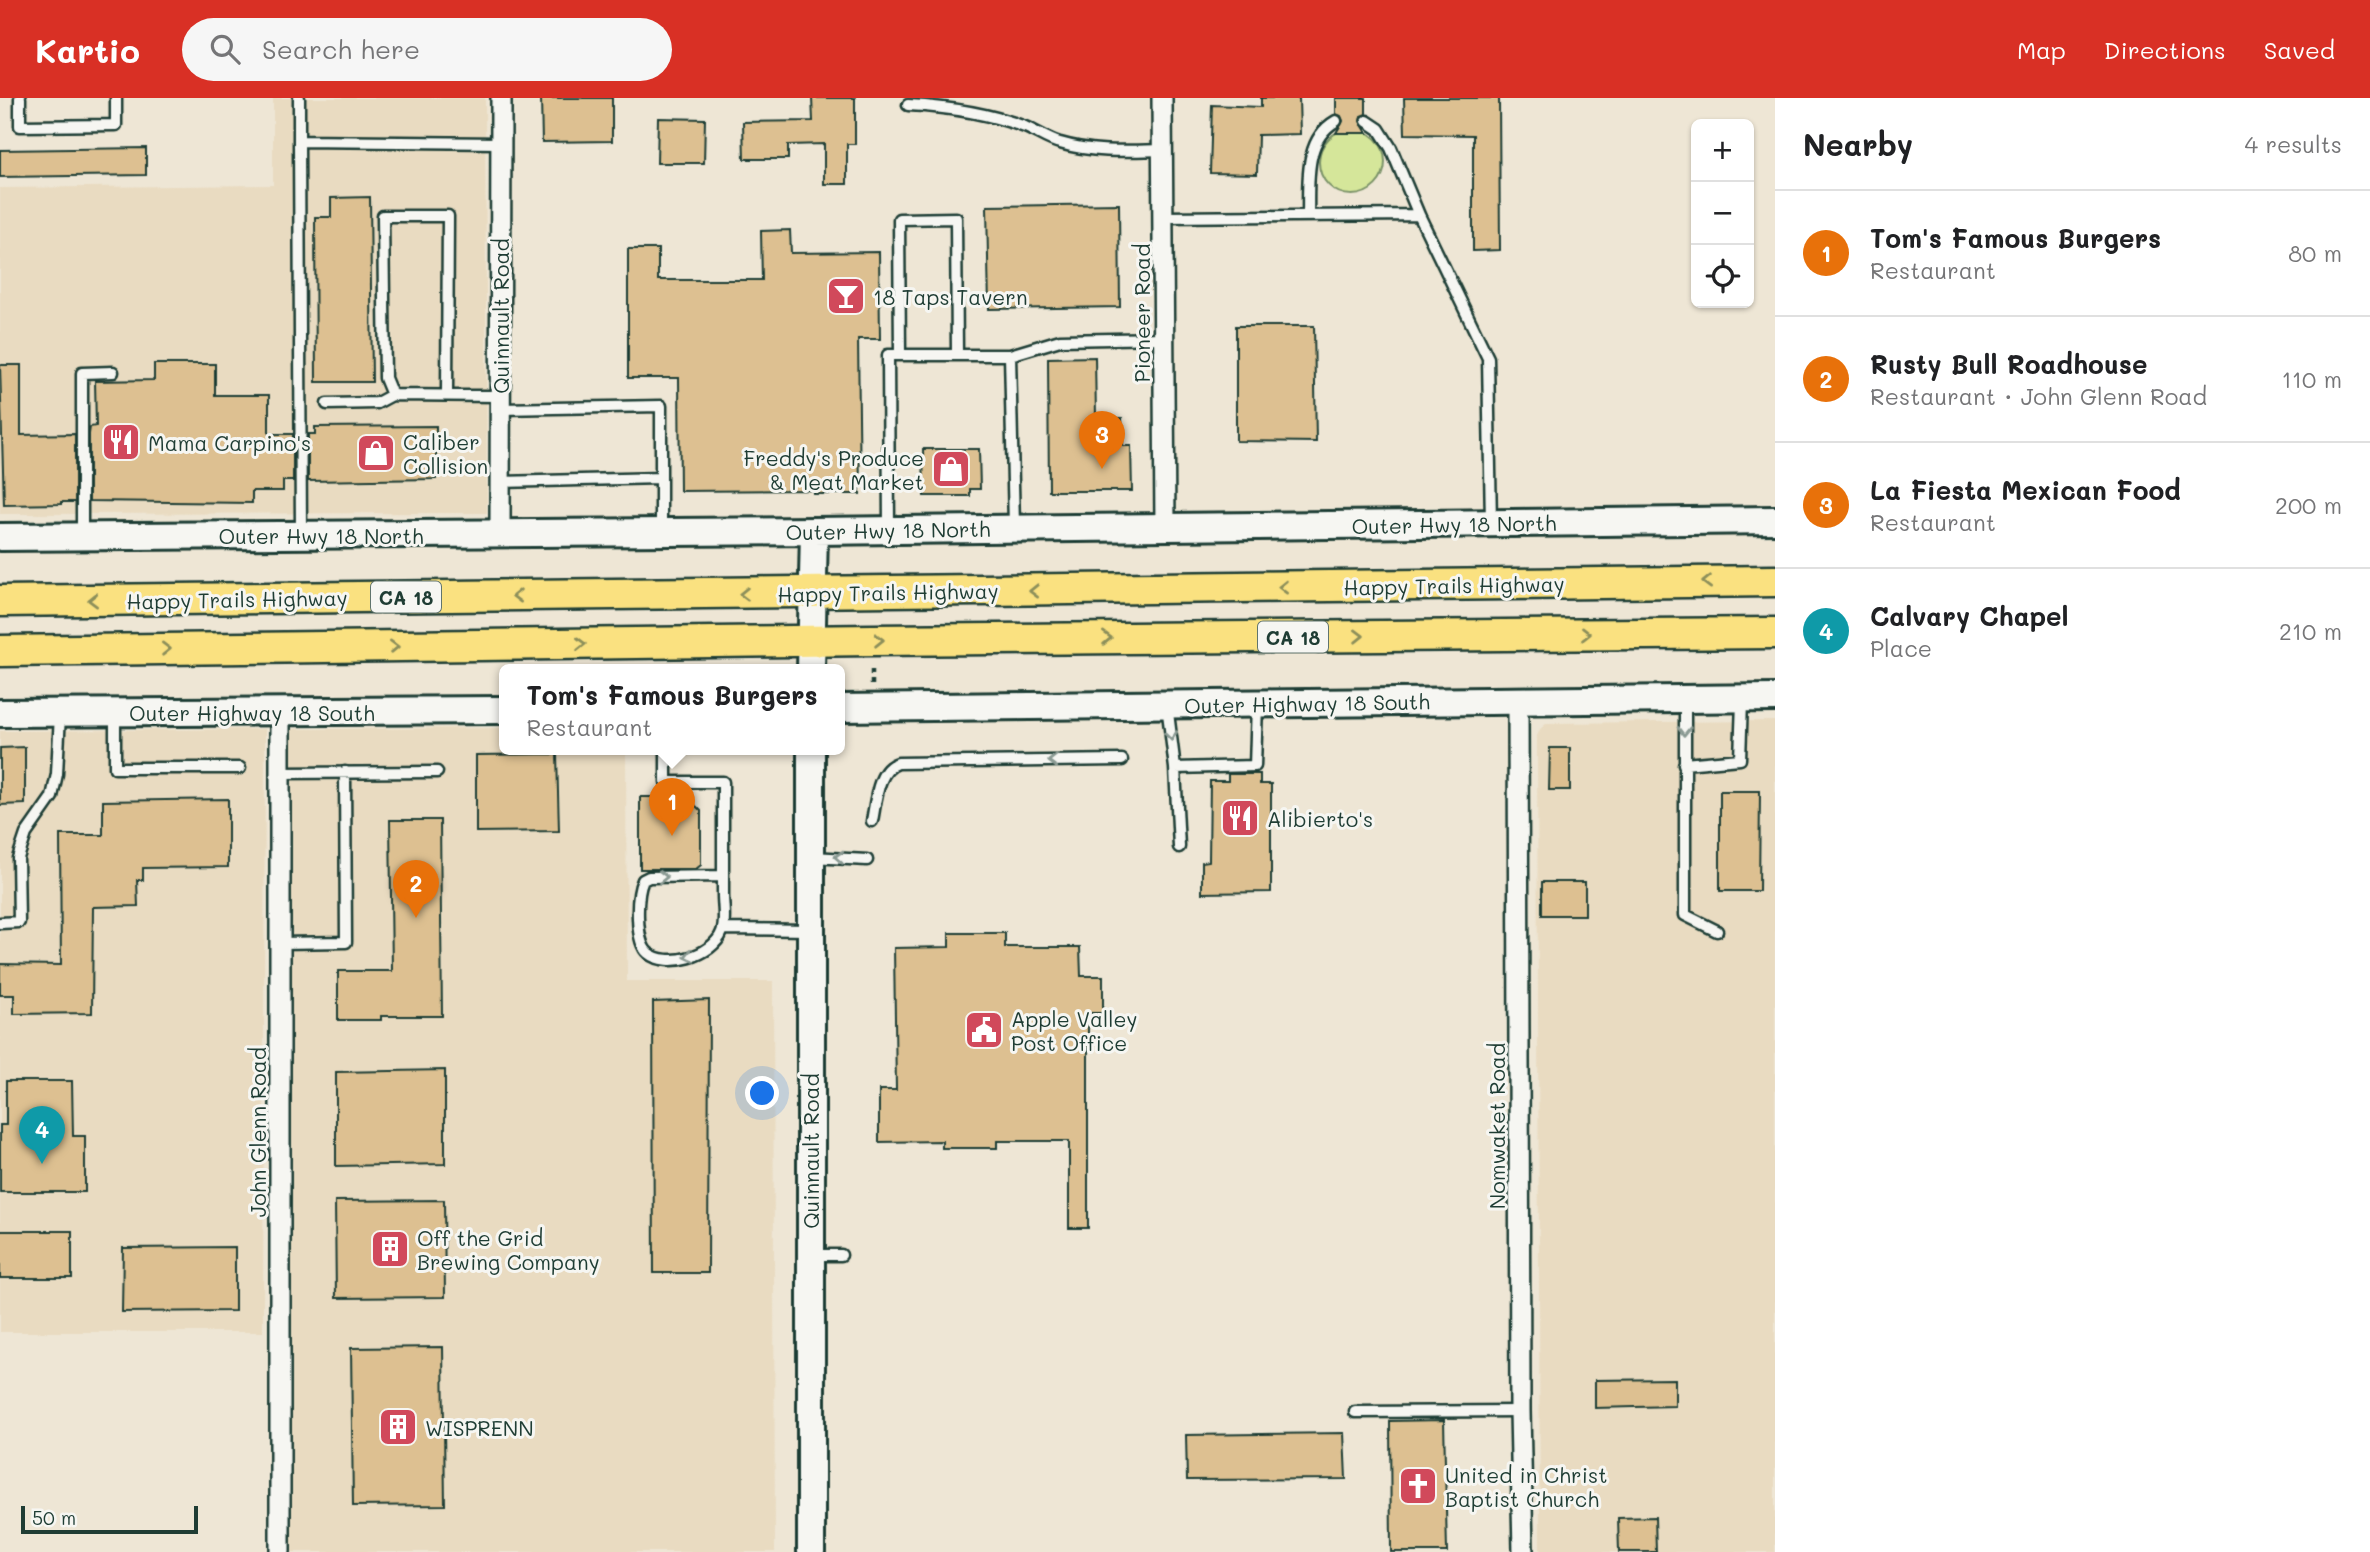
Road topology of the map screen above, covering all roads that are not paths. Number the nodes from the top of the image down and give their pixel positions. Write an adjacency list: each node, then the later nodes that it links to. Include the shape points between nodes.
1 (20, 98): 2 (lane, via 20,126 116,125)
2 (116, 98)
3 (299, 98): 9 (lane)
4 (501, 98): 10 (street, Quinnault Road)
5 (1162, 98): 11 (street, Pioneer Road)
6 (908, 105): 11 (lane, via 976,114 1070,145 1105,151)
7 (1336, 121): 13 (lane, via 1324,128 1311,155)
8 (1367, 121): 12 (lane, via 1380,129 1391,148)
9 (299, 141): 10 (lane); 34 (lane)
10 (501, 143): 22 (street, Quinnault Road)
11 (1163, 150): 14 (street, Pioneer Road)
12 (1419, 215): 13 (lane); 27 (lane, via 1488,358)
13 (1308, 216): 14 (lane)
14 (1163, 217): 15 (street, Pioneer Road)
15 (1164, 338): 18 (lane, via 1060,340); 28 (street, Pioneer Road)
16 (900, 355): 17 (lane); 17 (lane, via 899,219 956,218); 30 (lane, via 888,355)
17 (957, 355): 18 (lane)
18 (1010, 355): 29 (lane)
19 (113, 372): 35 (lane, via 82,373)
20 (392, 395): 21 (lane); 21 (lane, via 385,378 383,216 448,216); 23 (lane, via 377,403)
21 (447, 395): 22 (lane)
22 (500, 402): 24 (lane, via 661,406); 25 (street, Quinnault Road)
23 (327, 404)
24 (661, 478): 25 (lane); 32 (lane)
25 (500, 482): 33 (street, Quinnault Road)
26 (1775, 520): 27 (street, Outer Hwy 18 North)
27 (1491, 523): 28 (street, Outer Hwy 18 North)
28 (1165, 527): 29 (street, Outer Hwy 18 North)
29 (1014, 529): 30 (street, Outer Hwy 18 North)
30 (888, 530): 31 (street, Outer Hwy 18 North)
31 (814, 531): 32 (street, Outer Hwy 18 North); 38 (street)
32 (661, 532): 33 (street, Outer Hwy 18 North)
33 (500, 534): 34 (street, Outer Hwy 18 North)
34 (301, 535): 35 (street, Outer Hwy 18 North)
35 (82, 536): 36 (street, Outer Hwy 18 North)
36 (0, 537)
37 (1775, 582): 38 (main road, Happy Trails Highway / CA 18, one-way to 38)
38 (813, 593): 39 (main road, Happy Trails Highway / CA 18, one-way to 39); 42 (street)
39 (0, 601)
40 (1775, 633): 42 (main road, CA 18, one-way to 40)
41 (0, 651): 42 (main road, CA 18, one-way to 42)
42 (811, 655)
43 (1742, 698): 44 (street, Outer Highway 18 South); 45 (street, Outer Highway 18 South); 58 (lane, via 1740,760)
44 (1775, 698)
45 (1685, 699): 46 (street, Outer Highway 18 South); 58 (lane, one-way to 58)
46 (1518, 701): 48 (street, Outer Highway 18 South); 76 (street, Nomwaket Road)
47 (1167, 704): 48 (street, Outer Highway 18 South); 49 (street, Outer Highway 18 South); 60 (lane, one-way to 60)
48 (1257, 704): 60 (lane, via 1255,766)
49 (845, 708)
50 (499, 710): 52 (street, Outer Highway 18 South)
51 (115, 712): 52 (street, Outer Highway 18 South); 54 (street, Outer Highway 18 South); 59 (lane, via 115,768)
52 (280, 712): 63 (street, John Glenn Road)
53 (0, 713): 54 (street, Outer Highway 18 South)
54 (60, 713): 69 (lane, via 52,797 26,834 18,858 19,922)
55 (666, 755): 68 (lane, via 666,782 723,782)
56 (811, 755): 66 (street, Quinnault Road)
57 (1122, 760): 64 (lane, one-way to 64, via 898,762 883,774)
58 (1684, 764): 72 (lane, via 1685,915)
59 (240, 768)
60 (1175, 768): 65 (lane)
61 (345, 772): 62 (lane); 63 (lane); 73 (lane, via 346,942)
62 (437, 772)
63 (280, 773): 73 (street, John Glenn Road)
64 (872, 821)
65 (1179, 847)
66 (810, 857): 67 (lane, one-way to 66); 71 (street, Quinnault Road)
67 (867, 860)
68 (723, 876): 70 (lane); 70 (lane, one-way to 68, via 713,946 688,959 654,957 645,950 639,929 643,880)
69 (0, 923)
70 (723, 929): 71 (lane)
71 (811, 930): 74 (street, Quinnault Road)
72 (1717, 931)
73 (280, 943): 78 (street, John Glenn Road)
74 (810, 1255): 75 (lane); 79 (street, Quinnault Road)
75 (841, 1255)
76 (1520, 1411): 77 (lane); 80 (street, Nomwaket Road)
77 (1355, 1412)
78 (280, 1552)
79 (811, 1552)
80 (1523, 1552)

